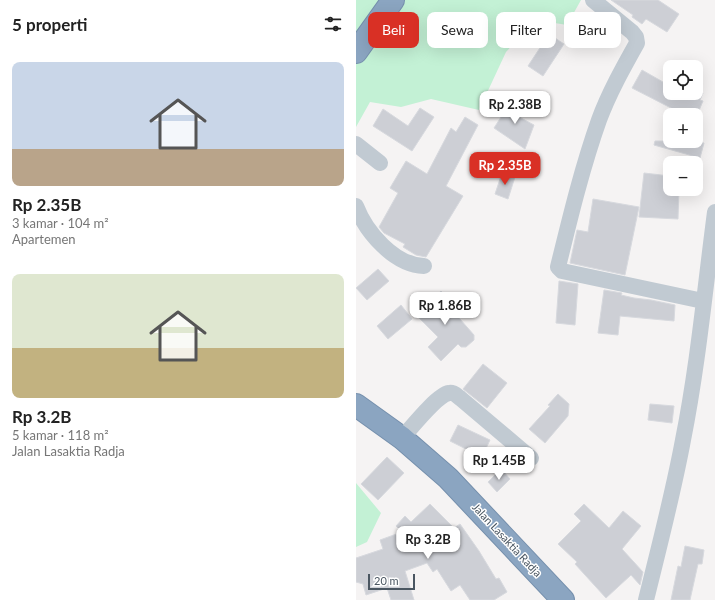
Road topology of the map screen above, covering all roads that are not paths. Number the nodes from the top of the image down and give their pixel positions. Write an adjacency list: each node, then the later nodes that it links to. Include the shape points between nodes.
1 (393, 0): 3 (highway)
2 (592, 0): 9 (street, via 632,32 637,43 600,119 558,267 562,271)
3 (356, 52)
4 (356, 144): 5 (street)
5 (380, 163)
6 (356, 206): 8 (street, via 361,219 380,243 412,264)
7 (715, 212): 9 (street)
8 (424, 266)
9 (703, 301): 14 (street, via 683,440)
10 (356, 405): 11 (highway, Jalan Lasaktia Radja)
11 (402, 438): 12 (street, via 435,402 452,393); 13 (highway, Jalan Lasaktia Radja, via 448,478)
12 (531, 458)
13 (559, 599)
14 (646, 600)

